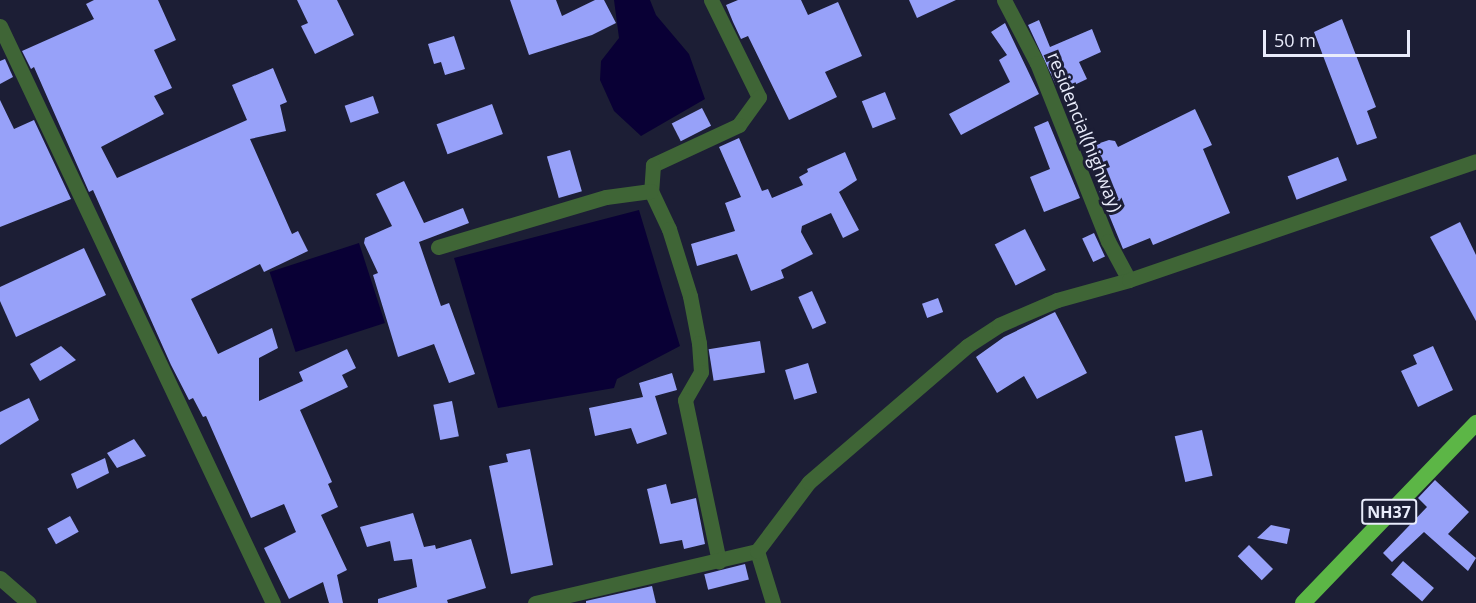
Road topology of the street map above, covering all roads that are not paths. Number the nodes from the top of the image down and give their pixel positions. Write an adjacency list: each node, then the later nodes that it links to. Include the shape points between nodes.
1 (711, 0): 5 (street, via 759,97 739,125 653,165)
2 (1004, 0): 7 (street, residencial(highway), via 1037,63 1108,241)
3 (0, 26): 13 (street)
4 (1476, 160): 7 (street)
5 (651, 191): 6 (street, via 606,197); 10 (street, via 669,229 690,296 699,343 700,372 685,400)
6 (438, 246)
7 (1129, 280): 9 (street, via 1057,300 999,326 967,346 808,482)
8 (1476, 423): 16 (highway, NH37)
9 (757, 551): 10 (street); 15 (street)
10 (718, 561): 14 (street)
11 (0, 578): 12 (street)
12 (29, 603)
13 (273, 603)
14 (535, 603)
15 (773, 603)
16 (1303, 603)

